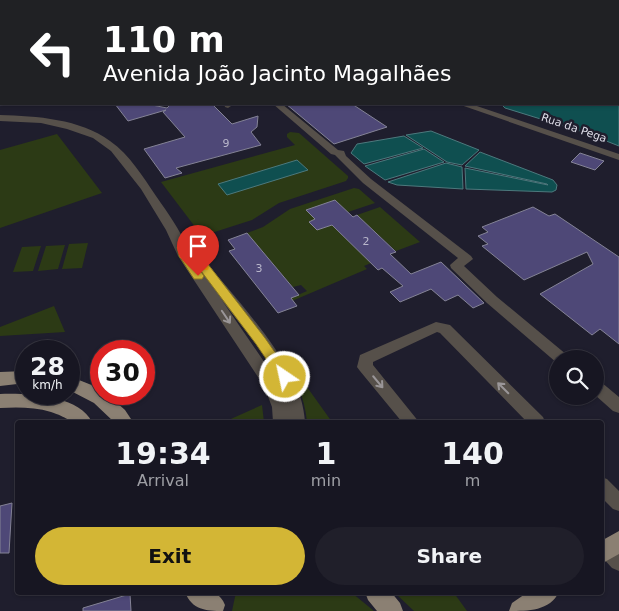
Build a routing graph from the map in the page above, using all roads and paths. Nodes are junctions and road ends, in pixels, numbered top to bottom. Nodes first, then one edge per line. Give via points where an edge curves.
1 (278, 105) edge
2 (466, 105) edge
3 (0, 118) edge
4 (619, 157) edge
5 (182, 247) junction
6 (551, 350) edge
7 (15, 378) edge
8 (0, 379) edge
9 (80, 386) edge
10 (604, 394) edge
11 (0, 401) edge
12 (619, 406) edge
13 (80, 420) edge
14 (122, 420) edge
15 (281, 420) edge
16 (297, 420) edge
17 (409, 420) edge
18 (535, 420) edge
19 (604, 488) edge
20 (619, 503) edge
21 (379, 595) edge
22 (544, 595) edge
23 (392, 611) edge
24 (520, 611) edge

1 - 6 street via 466,259 456,265
2 - 4 street, Rua da Pega
3 - 5 street via 45,121 71,127 106,142 119,153
5 -> 15 street via 184,256 271,383 278,398
5 - 16 street via 193,253 266,338 285,377
7 - 8 main road
9 - 14 main road via 104,400
10 - 12 street
11 - 13 main road via 32,401 62,409
18 -> 17 street via 445,328 436,327 365,359 365,367
19 - 20 street
21 - 23 main road
22 - 24 main road

